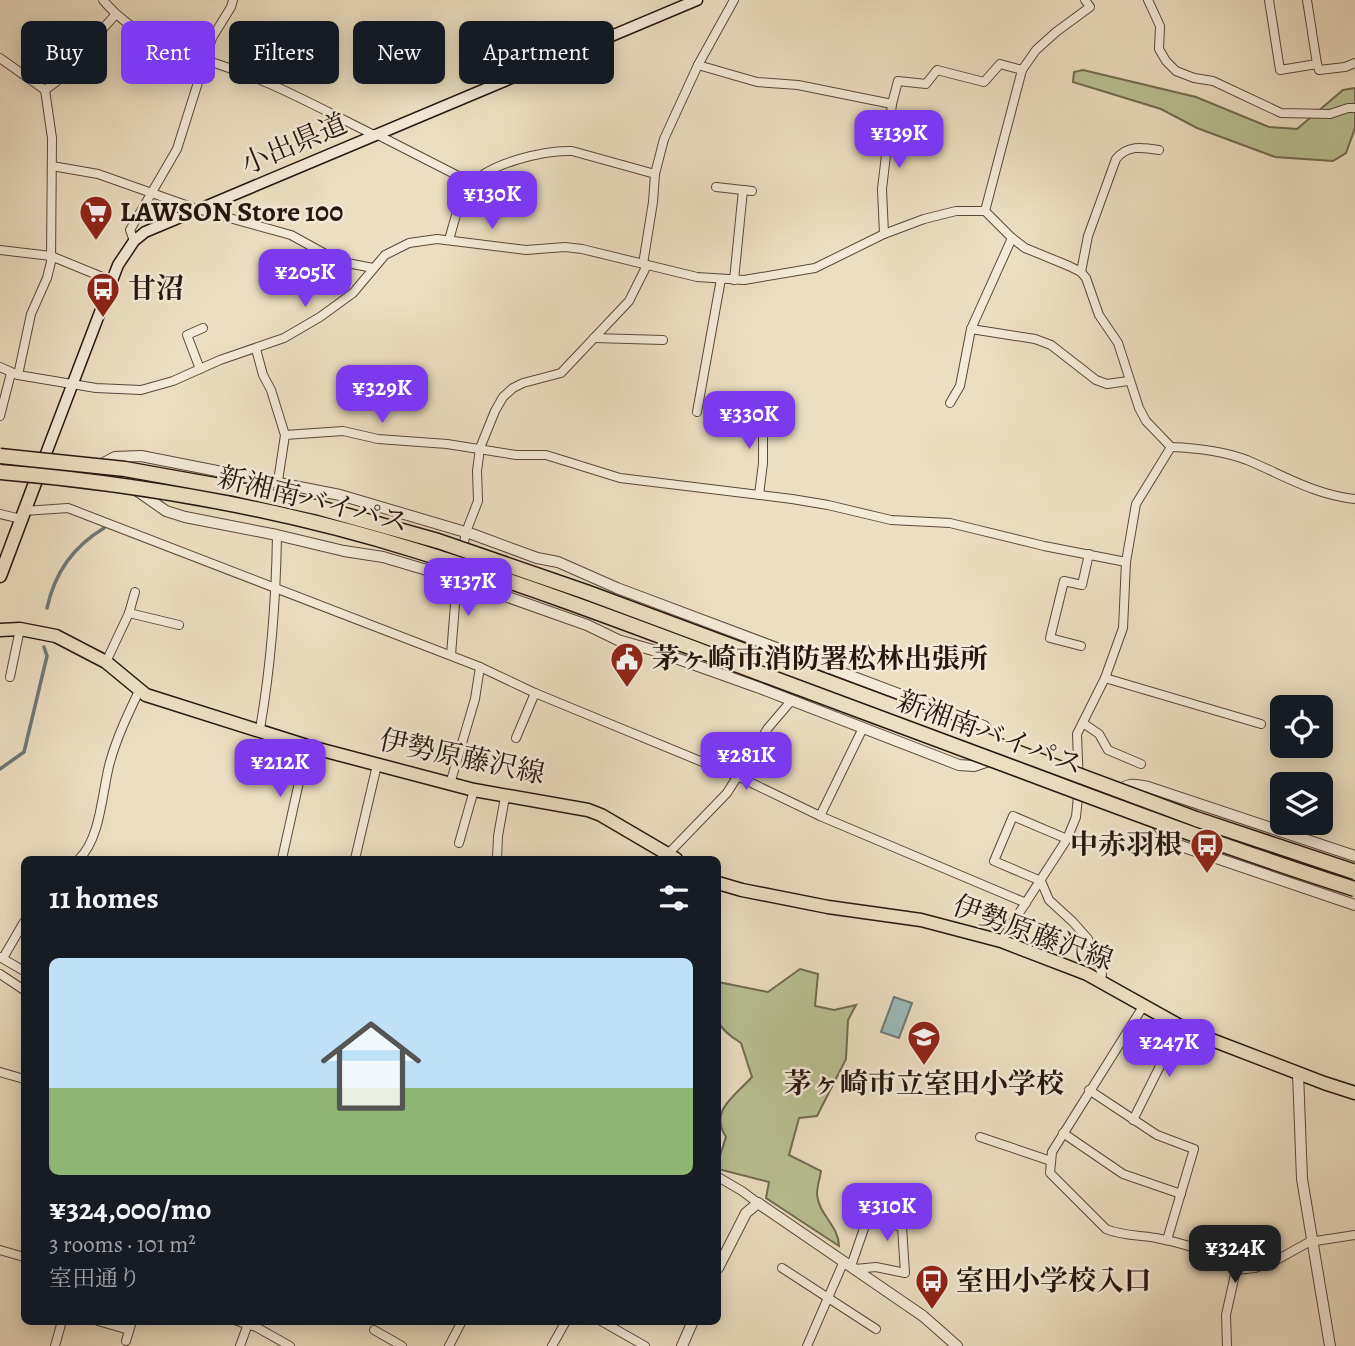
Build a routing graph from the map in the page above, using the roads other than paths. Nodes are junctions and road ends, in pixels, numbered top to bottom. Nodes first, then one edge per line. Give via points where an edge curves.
1 (103, 0) edge
2 (233, 0) edge
3 (697, 0) edge
4 (734, 0) edge
5 (1085, 0) edge
6 (1148, 0) edge
7 (1269, 0) edge
8 (1307, 0) edge
9 (115, 15) junction
10 (125, 21) edge
11 (215, 33) edge
12 (0, 58) edge
13 (1355, 63) edge
14 (215, 64) edge
15 (1317, 64) junction
16 (698, 65) junction
17 (1023, 70) junction
18 (198, 84) edge
19 (45, 90) junction
20 (892, 104) junction
21 (1355, 108) edge
22 (375, 134) junction
23 (1159, 150) dead end
24 (52, 166) junction
25 (655, 174) junction
26 (472, 183) junction
27 (716, 187) dead end
28 (150, 193) junction
29 (197, 209) junction
30 (985, 211) junction
31 (884, 234) junction
32 (1012, 238) junction
33 (449, 240) junction
34 (134, 241) junction
35 (0, 250) edge
36 (51, 256) junction
37 (645, 265) junction
38 (373, 268) junction
39 (1081, 272) junction
40 (721, 279) junction
41 (733, 280) junction
42 (113, 281) junction
43 (203, 328) dead end
44 (971, 329) junction
45 (594, 338) junction
46 (663, 340) dead end
47 (256, 349) junction
48 (0, 368) edge
49 (200, 369) junction
50 (14, 374) junction
51 (1129, 382) junction
52 (73, 383) junction
53 (950, 403) dead end
54 (766, 411) dead end
55 (697, 412) dead end
56 (0, 416) edge
57 (285, 435) junction
58 (1171, 447) junction
59 (480, 448) junction
60 (0, 458) edge
61 (40, 468) junction
62 (0, 470) edge
63 (278, 481) junction
64 (759, 495) junction
65 (1355, 499) edge
66 (0, 514) edge
67 (23, 515) junction
68 (466, 532) junction
69 (277, 535) junction
70 (1089, 554) junction
71 (1126, 562) junction
72 (0, 576) edge
73 (457, 579) junction
74 (276, 587) junction
75 (135, 592) dead end
76 (129, 613) junction
77 (179, 625) dead end
78 (20, 629) junction
79 (0, 630) edge
80 (1081, 646) dead end
81 (451, 655) junction
82 (106, 662) junction
83 (815, 662) junction
84 (480, 667) junction
85 (10, 677) dead end
86 (1105, 678) junction
87 (139, 691) junction
88 (535, 693) junction
89 (795, 703) junction
90 (1083, 723) junction
91 (1261, 724) dead end
92 (863, 727) junction
93 (260, 729) junction
94 (516, 738) dead end
95 (307, 746) junction
96 (1004, 756) junction
97 (1141, 764) dead end
98 (377, 765) junction
99 (738, 777) junction
100 (450, 784) junction
101 (1079, 786) junction
102 (474, 790) junction
103 (1095, 792) junction
104 (505, 797) junction
105 (820, 816) junction
106 (1067, 839) junction
107 (459, 843) dead end
108 (82, 856) edge
109 (283, 856) edge
110 (356, 856) edge
111 (498, 856) edge
112 (665, 856) edge
113 (1355, 856) edge
114 (1355, 872) edge
115 (1041, 881) junction
116 (721, 884) edge
117 (1355, 889) edge
118 (1026, 903) junction
119 (1355, 905) edge
120 (21, 927) edge
121 (1001, 942) junction
122 (1, 957) edge
123 (21, 969) edge
124 (0, 974) edge
125 (1101, 981) junction
126 (21, 988) edge
127 (1144, 1005) junction
128 (1180, 1026) junction
129 (0, 1072) edge
130 (1298, 1073) junction
131 (21, 1078) edge
132 (1089, 1090) junction
133 (1355, 1093) edge
134 (1133, 1120) junction
135 (1063, 1133) junction
136 (980, 1137) dead end
137 (1051, 1161) junction
138 (721, 1179) edge
139 (1181, 1194) junction
140 (758, 1203) junction
141 (901, 1210) dead end
142 (901, 1227) junction
143 (1355, 1235) edge
144 (1167, 1240) junction
145 (1314, 1243) junction
146 (0, 1250) edge
147 (21, 1256) edge
148 (721, 1262) edge
149 (850, 1265) junction
150 (782, 1268) dead end
151 (1236, 1270) junction
152 (828, 1298) junction
153 (61, 1325) edge
154 (247, 1325) edge
155 (252, 1325) edge
156 (461, 1325) edge
157 (564, 1325) edge
158 (608, 1325) edge
159 (691, 1325) edge
160 (131, 1326) edge
161 (877, 1329) dead end
162 (374, 1330) dead end
163 (126, 1341) dead end
164 (55, 1346) edge
165 (240, 1346) edge
166 (290, 1346) edge
167 (402, 1346) edge
168 (449, 1346) edge
169 (552, 1346) edge
170 (645, 1346) edge
171 (682, 1346) edge
172 (807, 1346) edge
173 (957, 1346) edge
174 (1227, 1346) edge
175 (1330, 1346) edge

1 - 9 street
2 - 11 street
3 - 22 main road, 小出県道
4 - 16 street
5 - 17 street via 1090,7 1036,50
6 - 21 street via 1158,16 1159,49 1176,71 1213,81 1282,113 1330,114
7 - 15 street via 1280,70
8 - 15 street
9 - 10 street
9 - 19 street
12 - 19 street
13 - 15 street via 1319,70
14 - 22 street via 263,81
16 - 20 street via 757,82 798,85
16 - 25 street via 664,139
17 - 20 street via 1000,64 984,82 937,70 926,84 898,81
17 - 30 street
18 - 28 street via 177,149
19 - 24 street
20 - 31 street via 882,189
22 - 26 street
22 - 29 main road, 小出県道
23 - 39 street via 1130,148 1116,159 1088,236
24 - 28 street via 98,174
24 - 36 street
25 - 26 street via 558,150 497,167
25 - 37 street
26 - 33 street
27 - 41 street via 748,191
28 - 29 street
28 - 34 street via 130,230
29 - 34 main road, 小出県道
29 - 38 street via 291,235 329,256
30 - 31 street via 956,211
30 - 32 street
31 - 41 street via 815,268
32 - 39 street
32 - 44 street
33 - 37 street via 527,250 582,249
33 - 38 street via 409,243
34 - 42 main road, 小出県道
35 - 36 street
36 - 42 street
36 - 50 street
37 - 40 street
37 - 45 street via 629,301
38 - 47 street via 353,293 320,317
39 - 51 street via 1118,343
40 - 41 street
40 - 55 street
42 - 52 main road, 小出県道
43 - 49 street via 187,335
44 - 51 street via 1035,339 1051,345 1096,380
44 - 53 street via 960,386
45 - 46 street
45 - 59 street via 561,373 523,383 503,397
47 - 49 street
47 - 57 street
48 - 50 street
49 - 52 street via 141,390
50 - 52 street
50 - 56 street
51 - 58 street via 1146,421
52 - 61 main road, 小出県道
54 - 64 street
57 - 59 street via 343,431 378,439
57 - 63 street
58 - 65 street via 1245,459 1309,489
58 - 71 street via 1136,504
59 - 64 street via 556,457 620,478
59 - 68 street via 478,501
60 - 61 main road
60 - 114 highway, 新湘南バイパス, bridge via 125,469 231,488 438,541 1196,819
61 - 62 main road
61 - 63 street via 93,468 116,457 141,456
61 - 67 main road
61 - 69 street via 129,486 166,511 185,517
62 - 117 highway, 新湘南バイパス, bridge via 201,498 411,549 1175,828
63 - 68 street
64 - 70 street via 901,521 950,523
66 - 67 street
67 - 72 main road
67 - 74 street via 68,508
68 - 73 street
68 - 83 street via 569,566
69 - 73 street via 383,557
69 - 74 street
70 - 71 street
70 - 80 street via 1082,585 1064,581 1050,638
71 - 86 street via 1123,628
73 - 81 street
73 - 89 street
74 - 81 street
74 - 93 street
75 - 76 street
76 - 77 street
76 - 82 street
78 - 79 main road, 伊勢原藤沢線
78 - 82 main road, 伊勢原藤沢線 via 56,636
78 - 85 street
81 - 84 street
82 - 87 main road, 伊勢原藤沢線
83 - 89 street
83 - 96 street via 984,726
84 - 88 street
84 - 100 street
86 - 90 street
86 - 91 street
87 - 93 main road, 伊勢原藤沢線
87 - 108 street via 110,762 91,845
88 - 94 street
88 - 99 street
89 - 92 street
89 - 99 street via 768,728
90 - 97 street via 1099,734 1108,750
90 - 101 street via 1077,734
92 - 96 street via 959,765 975,766
92 - 105 street
93 - 95 main road, 伊勢原藤沢線
95 - 98 main road, 伊勢原藤沢線
95 - 109 street
96 - 101 street
98 - 100 main road, 伊勢原藤沢線
98 - 110 street
99 - 105 street
99 - 112 street
100 - 102 main road, 伊勢原藤沢線
101 - 103 street
101 - 106 street via 1076,817
102 - 104 main road, 伊勢原藤沢線
102 - 107 street
103 - 113 street via 1105,795 1128,786 1148,787
103 - 119 street via 1147,814 1168,840 1178,845
104 - 111 street
104 - 112 main road, 伊勢原藤沢線 via 588,810
105 - 118 street
106 - 115 street
106 - 115 street via 1013,816 994,861
115 - 118 street
115 - 125 street via 1049,900 1088,939
116 - 121 main road, 伊勢原藤沢線 via 828,907 921,920
118 - 121 street
120 - 122 street
121 - 125 main road, 伊勢原藤沢線
122 - 123 street
124 - 126 street
125 - 127 main road, 伊勢原藤沢線
127 - 128 main road, 伊勢原藤沢線
127 - 132 street
128 - 130 main road, 伊勢原藤沢線
128 - 134 street
129 - 131 street
130 - 133 main road, 伊勢原藤沢線
130 - 145 street via 1302,1179
132 - 134 street
132 - 135 street
134 - 139 street via 1194,1149
135 - 137 street
135 - 139 street via 1123,1174
136 - 137 street
137 - 144 street via 1050,1173 1106,1229
138 - 140 street
139 - 144 street
140 - 148 street via 746,1213
140 - 149 street
141 - 142 street
142 - 149 street via 868,1217
142 - 149 street via 905,1273
143 - 145 street
144 - 151 street via 1237,1264
145 - 151 street via 1273,1262
145 - 175 street
146 - 147 street
149 - 152 street
149 - 173 street via 923,1315
150 - 152 street
151 - 174 street via 1226,1315
152 - 161 street
152 - 172 street
153 - 164 street
154 - 165 street
155 - 166 street
156 - 168 street
157 - 169 street
158 - 170 street
159 - 171 street
160 - 163 street
162 - 167 street

